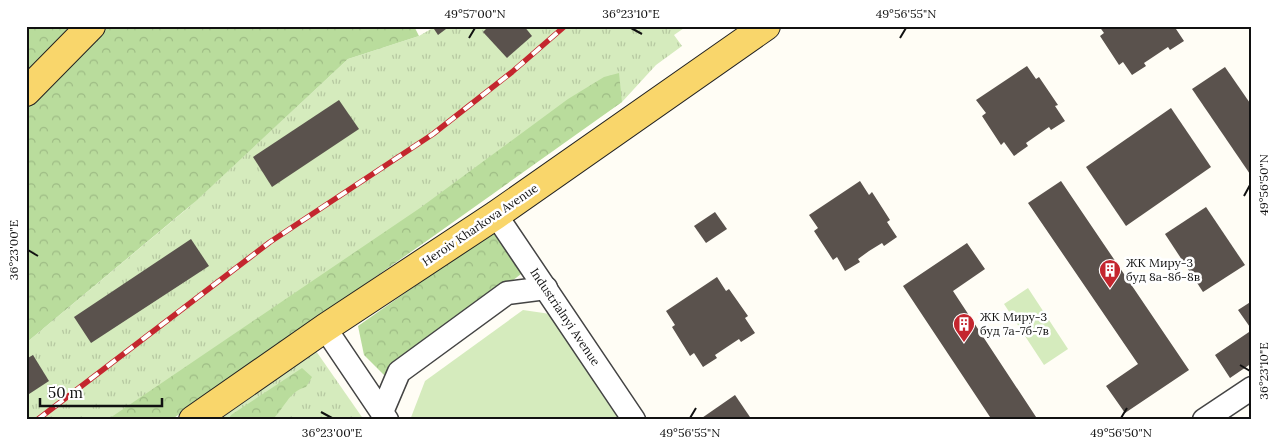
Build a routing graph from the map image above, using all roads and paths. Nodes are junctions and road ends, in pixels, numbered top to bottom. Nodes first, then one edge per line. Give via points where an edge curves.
1 (91, 26) edge
2 (766, 26) edge
3 (26, 92) edge
4 (496, 215) junction
5 (546, 288) junction
6 (325, 328) junction
7 (1252, 388) edge
8 (385, 416) edge
9 (193, 420) edge
10 (634, 420) edge
11 (1204, 420) edge

1 - 3 main road
2 - 4 main road, Heroiv Kharkova Avenue
4 - 5 street, Industrialnyi Avenue
4 - 6 main road, Heroiv Kharkova Avenue
5 - 8 street via 507,293 399,372
5 - 10 street, Industrialnyi Avenue
6 - 8 street
6 - 9 main road, Heroiv Kharkova Avenue
7 - 11 street

